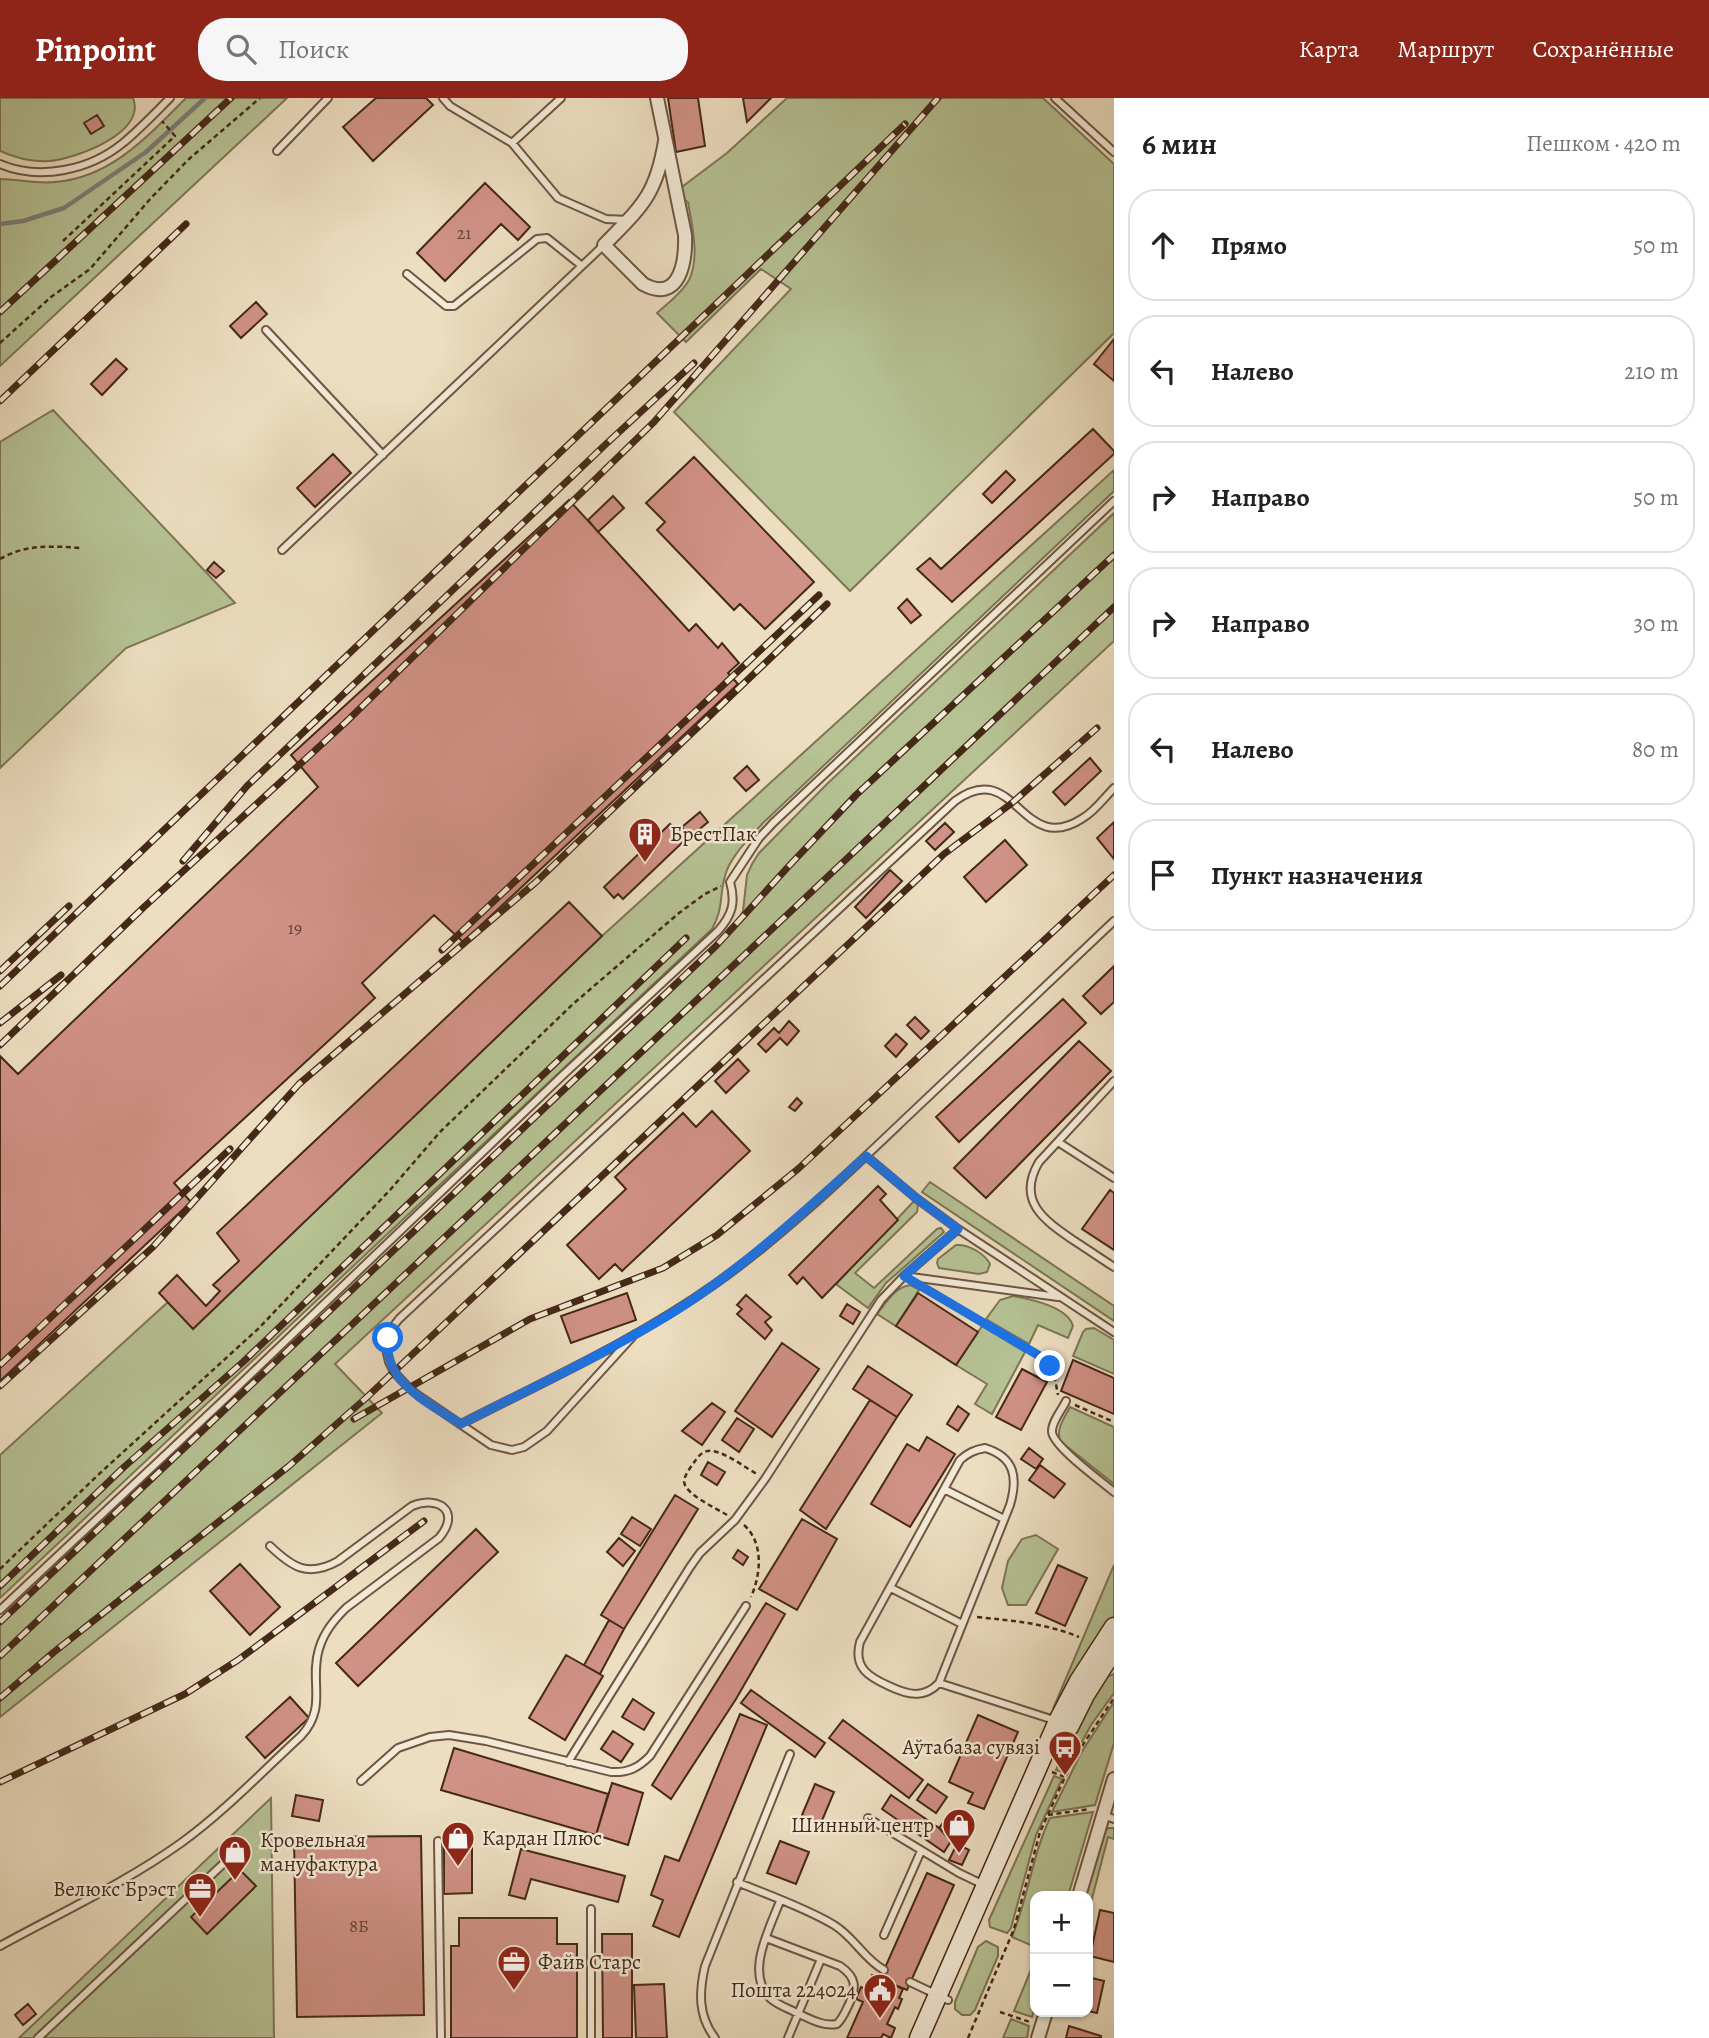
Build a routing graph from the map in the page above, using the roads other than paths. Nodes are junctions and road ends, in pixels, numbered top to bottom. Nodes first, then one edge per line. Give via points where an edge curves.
1 (158, 98) edge
2 (170, 98) edge
3 (328, 98) edge
4 (443, 98) edge
5 (561, 98) edge
6 (657, 98) edge
7 (1055, 98) edge
8 (164, 104) junction
9 (665, 141) junction
10 (512, 144) junction
11 (277, 151) dead end
12 (1114, 152) edge
13 (0, 164) edge
14 (628, 220) junction
15 (604, 245) junction
16 (582, 266) junction
17 (407, 274) dead end
18 (266, 330) dead end
19 (383, 455) junction
20 (1114, 501) edge
21 (282, 550) dead end
22 (1114, 788) edge
23 (1114, 921) edge
24 (1114, 1081) edge
25 (1058, 1142) junction
26 (866, 1156) junction
27 (1114, 1178) edge
28 (958, 1229) junction
29 (1114, 1267) edge
30 (904, 1276) junction
31 (1062, 1297) junction
32 (1114, 1332) edge
33 (635, 1334) junction
34 (1066, 1401) road end
35 (461, 1424) junction
36 (944, 1489) junction
37 (1114, 1492) edge
38 (1004, 1519) junction
39 (270, 1545) dead end
40 (891, 1588) junction
41 (746, 1606) road end
42 (0, 1610) edge
43 (962, 1624) junction
44 (1114, 1626) edge
45 (1110, 1651) edge
46 (939, 1683) junction
47 (1064, 1723) junction
48 (790, 1754) dead end
49 (568, 1762) junction
50 (1114, 1779) edge
51 (361, 1781) dead end
52 (1107, 1814) edge
53 (868, 1818) dead end
54 (438, 1841) dead end
55 (240, 1847) dead end
56 (921, 1851) junction
57 (737, 1882) junction
58 (986, 1886) junction
59 (1081, 1891) edge
60 (780, 1901) junction
61 (591, 1909) dead end
62 (884, 1935) dead end
63 (766, 1938) junction
64 (0, 1946) edge
65 (821, 1958) junction
66 (884, 1970) dead end
67 (910, 1982) dead end
68 (943, 1998) junction
69 (797, 2013) junction
70 (38, 2038) edge
71 (441, 2038) edge
72 (591, 2038) edge
73 (715, 2038) edge
74 (788, 2038) edge
75 (919, 2038) edge
76 (932, 2038) edge

1 - 8 lane
2 - 8 lane
3 - 11 lane
4 - 10 lane
5 - 10 lane
6 - 9 street
7 - 12 lane
8 - 13 lane via 121,144 85,164 44,172
9 - 14 street via 653,189
9 - 15 street via 685,235 684,261 676,281 660,290 643,284
10 - 14 lane via 558,198 606,219
14 - 15 street
15 - 16 lane
16 - 17 lane via 547,238 537,239 454,306 446,306
16 - 19 lane
18 - 19 lane
19 - 21 lane
20 - 42 lane via 759,838 730,882 732,913 718,931
22 - 35 lane via 1084,818 1054,827 1038,825 992,789 972,791 955,801 399,1319 391,1328 387,1349 394,1372
23 - 26 lane
24 - 25 lane
25 - 27 lane
25 - 29 lane via 1032,1174 1032,1200 1050,1224
26 - 28 lane
26 - 33 lane via 734,1270
28 - 30 lane
28 - 31 lane
30 - 31 lane
30 - 49 lane via 873,1311 736,1520 690,1567
31 - 32 lane
33 - 35 lane
33 - 35 lane via 547,1431 524,1447 512,1450 491,1445
34 - 37 lane via 1052,1426 1052,1438
36 - 38 lane
36 - 38 lane via 967,1454 985,1448 995,1451 1012,1468 1014,1480
36 - 40 lane
38 - 43 lane
39 - 64 lane via 295,1567 318,1569 338,1561 421,1502 440,1504 449,1520 439,1538 335,1619 319,1649 316,1709 301,1736 182,1843
40 - 43 lane
40 - 46 lane via 860,1642 860,1664 870,1677 905,1694 927,1693
41 - 49 lane via 641,1765 621,1773
43 - 46 lane
44 - 45 main road
45 - 47 main road via 1079,1681
46 - 47 lane
47 - 58 main road
47 - 68 main road via 1057,1774
48 - 57 lane
49 - 51 lane via 449,1735 398,1748
50 - 52 street
52 - 59 street
53 - 56 lane
54 - 71 lane
55 - 70 lane
56 - 58 lane
56 - 62 lane
57 - 60 lane
57 - 73 lane via 701,1984 703,2017
58 - 68 main road
60 - 63 lane
60 - 66 lane via 835,1926
61 - 72 lane
63 - 65 lane
63 - 69 lane via 759,1967 763,1989 778,2004
65 - 69 lane
65 - 69 lane via 853,1977 854,1993 837,2024
67 - 68 lane
68 - 75 main road
68 - 76 main road
69 - 74 lane

